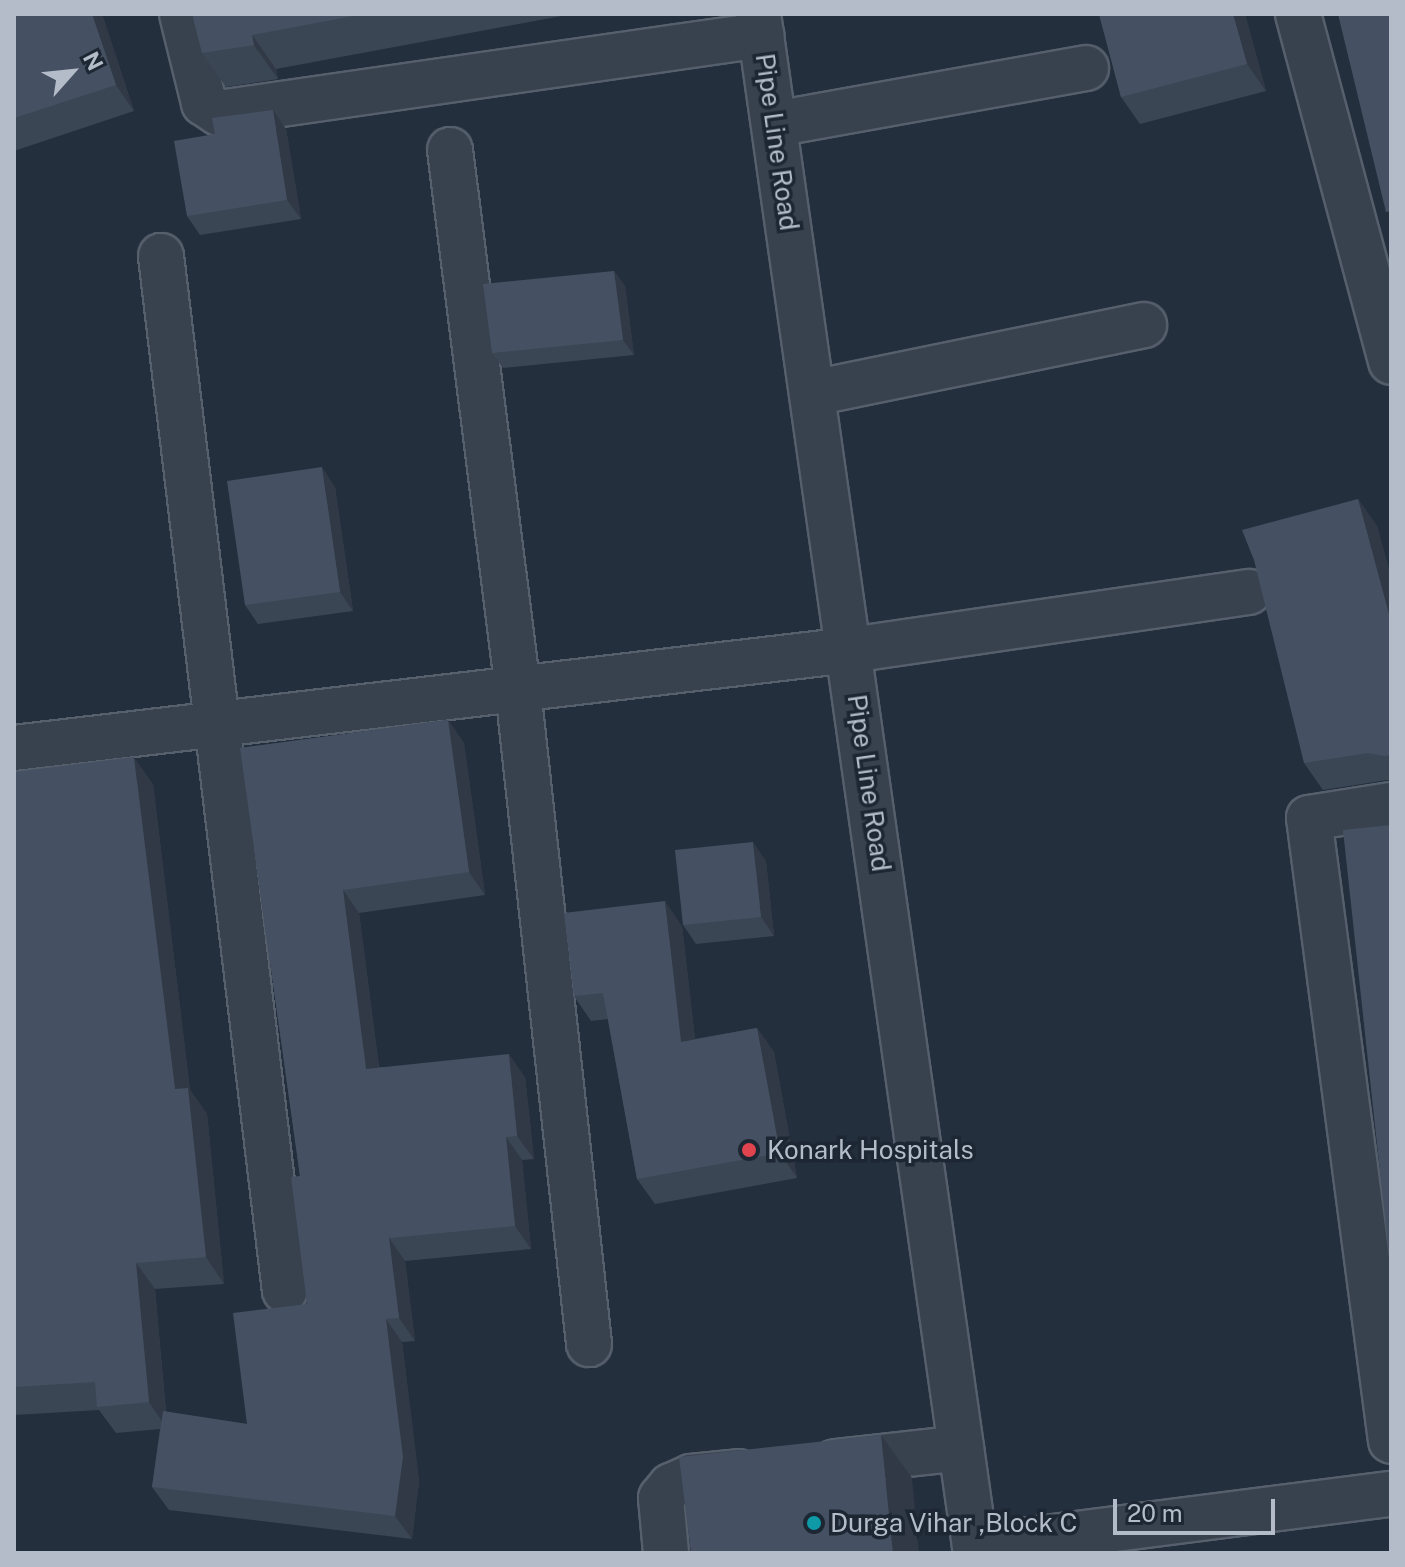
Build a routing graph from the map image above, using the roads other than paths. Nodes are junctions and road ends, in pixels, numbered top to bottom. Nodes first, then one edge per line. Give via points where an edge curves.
1 (182, 14) edge
2 (1298, 14) edge
3 (760, 25) edge
4 (670, 32) edge
5 (1086, 68) dead end
6 (775, 124) junction
7 (450, 150) dead end
8 (161, 256) dead end
9 (1144, 325) dead end
10 (1391, 362) edge
11 (813, 393) junction
12 (1249, 592) edge
13 (850, 650) junction
14 (518, 690) junction
15 (215, 727) junction
16 (14, 748) edge
17 (1391, 805) edge
18 (285, 1291) dead end
19 (589, 1344) dead end
20 (1391, 1441) edge
21 (961, 1448) junction
22 (1391, 1494) edge
23 (976, 1550) edge
24 (666, 1553) edge

1 - 4 street via 204,103 219,113
2 - 10 street
3 - 4 street
3 - 6 street, Pipe Line Road
5 - 6 street
6 - 11 street, Pipe Line Road
7 - 14 street
8 - 15 street
9 - 11 street
11 - 13 street, Pipe Line Road
12 - 13 street
13 - 14 street
13 - 21 street, Pipe Line Road
14 - 15 street
14 - 19 street
15 - 16 street
15 - 18 street
17 - 20 street via 1309,818
21 - 23 street, Pipe Line Road
21 - 24 street via 691,1477 671,1486 661,1498
22 - 23 street

